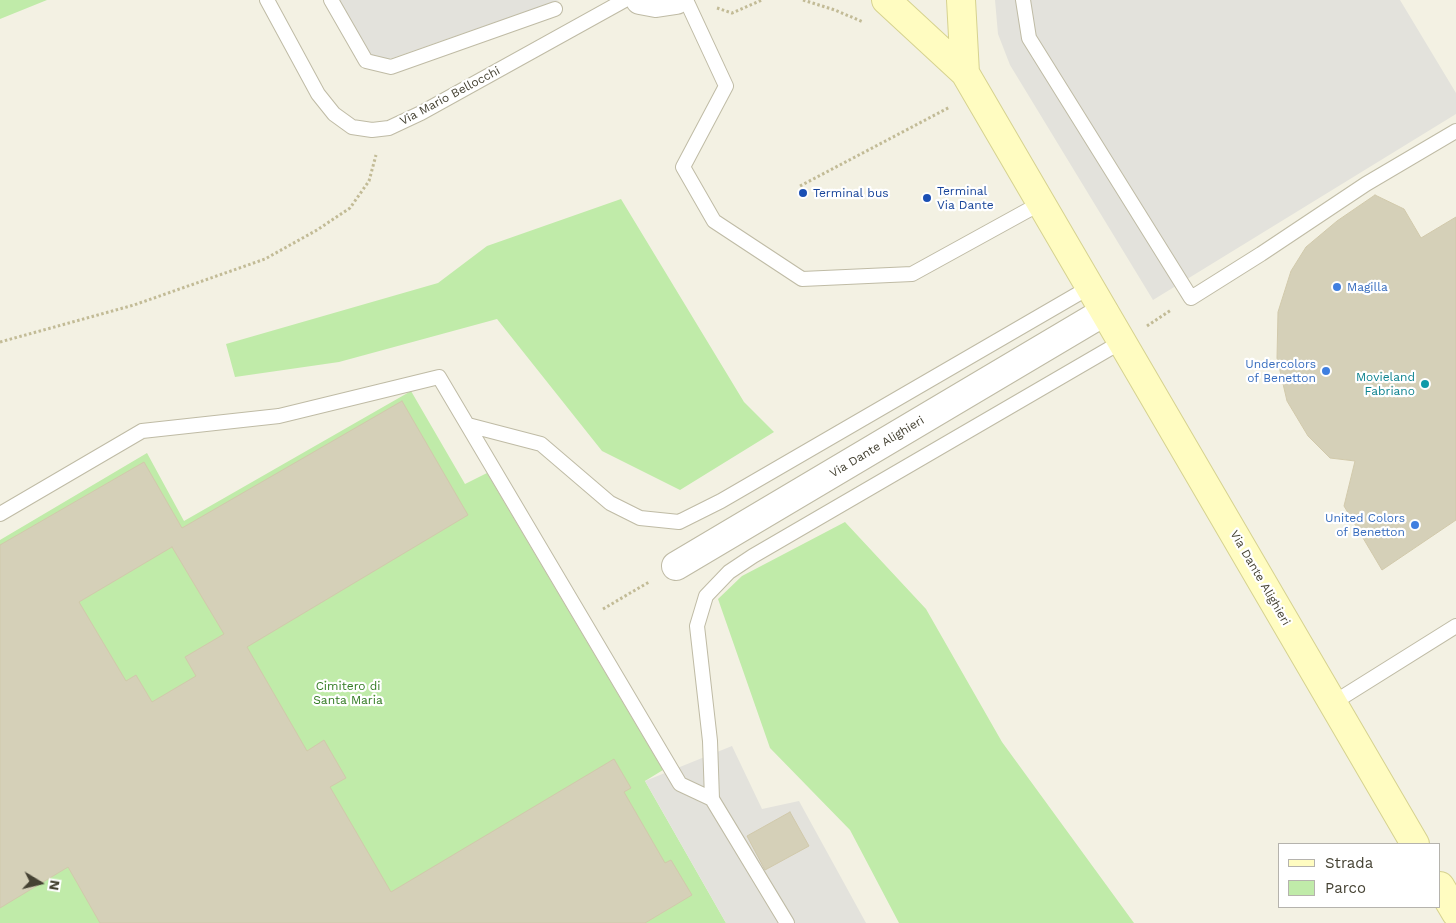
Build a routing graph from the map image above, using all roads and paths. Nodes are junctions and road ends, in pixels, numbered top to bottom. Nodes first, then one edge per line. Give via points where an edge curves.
1 (266, 0) edge
2 (331, 0) edge
3 (625, 0) edge
4 (640, 0) edge
5 (676, 0) edge
6 (686, 0) edge
7 (762, 0) edge
8 (802, 0) edge
9 (886, 0) edge
10 (961, 0) edge
11 (1022, 0) edge
12 (715, 8) dead end
13 (555, 9) dead end
14 (868, 24) dead end
15 (965, 73) junction
16 (953, 105) dead end
17 (372, 130) junction
18 (1456, 130) edge
19 (800, 186) dead end
20 (1041, 203) junction
21 (1090, 287) junction
22 (1191, 298) junction
23 (1104, 312) junction
24 (0, 342) edge
25 (1121, 342) junction
26 (468, 424) junction
27 (0, 514) edge
28 (676, 566) joint
29 (584, 621) junction
30 (1456, 626) edge
31 (1333, 703) junction
32 (712, 799) junction
33 (1415, 843) edge
34 (1441, 888) edge
35 (1456, 913) edge
36 (787, 923) edge

1 - 17 lane, Via Mario Bellocchi via 318,94 334,114 352,126
2 - 13 lane via 366,62 391,67
3 - 17 lane, Via Mario Bellocchi via 421,113 388,128
4 - 5 street via 656,3
6 - 20 lane via 726,86 683,167 714,221 802,280 912,274
7 - 12 path via 732,12
8 - 14 path
9 - 15 main road, Via Dante Alighieri
10 - 15 main road, Via Dante Alighieri
11 - 22 lane via 1029,38
15 - 20 main road, Via Dante Alighieri
16 - 19 path
17 - 24 path via 376,152 369,181 350,208 317,230 265,259 134,305
18 - 22 lane via 1373,179
20 - 21 main road, Via Dante Alighieri
21 - 23 main road, Via Dante Alighieri
21 - 26 lane via 721,501 679,522 640,518 610,503 541,444
22 - 25 path
23 - 25 main road, Via Dante Alighieri
23 - 28 street, Via Dante Alighieri
25 - 31 main road, Via Dante Alighieri
25 - 32 lane via 753,556 729,572 706,596 697,626 710,741
26 - 27 lane via 439,376 279,416 142,431
26 - 29 lane
28 - 29 path
29 - 32 lane via 680,784
30 - 31 lane
31 - 33 main road, Via Dante Alighieri
32 - 36 lane
34 - 35 main road

